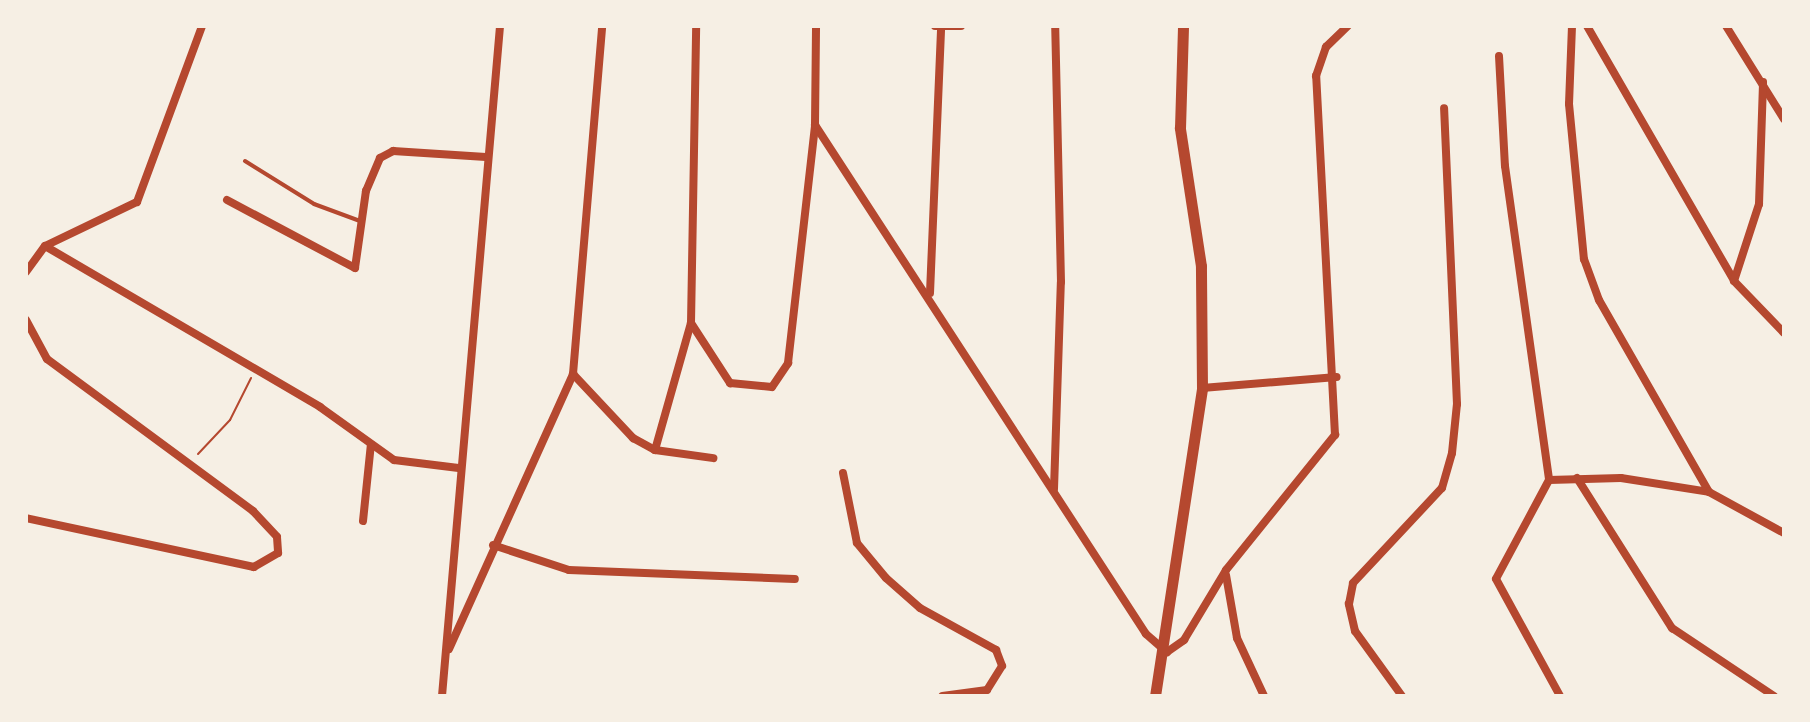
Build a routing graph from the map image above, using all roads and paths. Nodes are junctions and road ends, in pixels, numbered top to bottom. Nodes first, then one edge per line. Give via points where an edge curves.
1 (202, 26) edge
2 (500, 26) edge
3 (602, 26) edge
4 (696, 26) edge
5 (816, 26) edge
6 (961, 26) edge
7 (1055, 26) edge
8 (1183, 26) edge
9 (1348, 26) edge
10 (1572, 26) edge
11 (1587, 26) edge
12 (1726, 26) edge
13 (938, 28) edge
14 (1499, 56) dead end
15 (1763, 82) junction
16 (1444, 108) dead end
17 (1784, 119) edge
18 (815, 125) junction
19 (486, 157) junction
20 (245, 161) dead end
21 (227, 200) dead end
22 (362, 222) junction
23 (45, 246) junction
24 (26, 272) edge
25 (1734, 281) junction
26 (930, 294) junction
27 (26, 320) edge
28 (691, 323) junction
29 (1784, 333) edge
30 (255, 371) junction
31 (573, 374) junction
32 (1337, 377) junction
33 (1202, 388) junction
34 (371, 444) junction
35 (655, 450) junction
36 (713, 458) dead end
37 (189, 464) junction
38 (459, 468) junction
39 (843, 473) dead end
40 (1577, 478) junction
41 (1549, 480) junction
42 (1054, 490) junction
43 (1709, 492) junction
44 (26, 518) edge
45 (363, 521) dead end
46 (1784, 533) edge
47 (493, 545) junction
48 (1226, 570) junction
49 (795, 579) dead end
50 (1167, 652) junction
51 (445, 657) junction
52 (1771, 695) edge
53 (442, 696) edge
54 (942, 696) edge
55 (1155, 696) edge
56 (1264, 696) edge
57 (1402, 696) edge
58 (1560, 696) edge

1 - 23 street via 137,202
2 - 19 street
3 - 31 street
4 - 28 street
5 - 18 street
6 - 13 street
7 - 42 street via 1061,282
8 - 33 main road via 1180,128 1202,282
9 - 32 street via 1326,47 1316,76
10 - 43 street via 1569,104 1584,259 1599,300
11 - 25 street
12 - 15 street
13 - 26 street
14 - 41 street via 1505,166
15 - 17 street
15 - 25 street via 1759,204
16 - 57 street via 1457,404 1442,488 1353,583 1355,631
18 - 26 street
18 - 28 street via 788,363 772,387 730,383
19 - 22 street via 393,151 371,173
19 - 38 street
20 - 22 lane via 314,204
21 - 22 street via 350,268 358,265
23 - 24 street
23 - 30 street
25 - 29 street
26 - 42 street
27 - 37 street via 47,359
28 - 35 street
30 - 34 street
30 - 37 path via 230,420
31 - 35 street via 624,430
31 - 47 street
32 - 33 street
32 - 48 street via 1335,435
33 - 50 main road
34 - 38 street via 394,460
34 - 45 street
35 - 36 street
37 - 44 street via 267,525 278,553 254,567
38 - 51 street
39 - 54 street via 857,543 886,578 920,608 996,650 1002,666 987,690
40 - 41 street
40 - 43 street
40 - 52 street via 1672,628
41 - 58 street via 1500,562 1502,601
42 - 50 street via 1146,634
43 - 46 street
47 - 49 street via 569,570
47 - 51 street
48 - 50 street via 1184,640
48 - 56 street via 1237,638
50 - 55 main road
51 - 53 street

